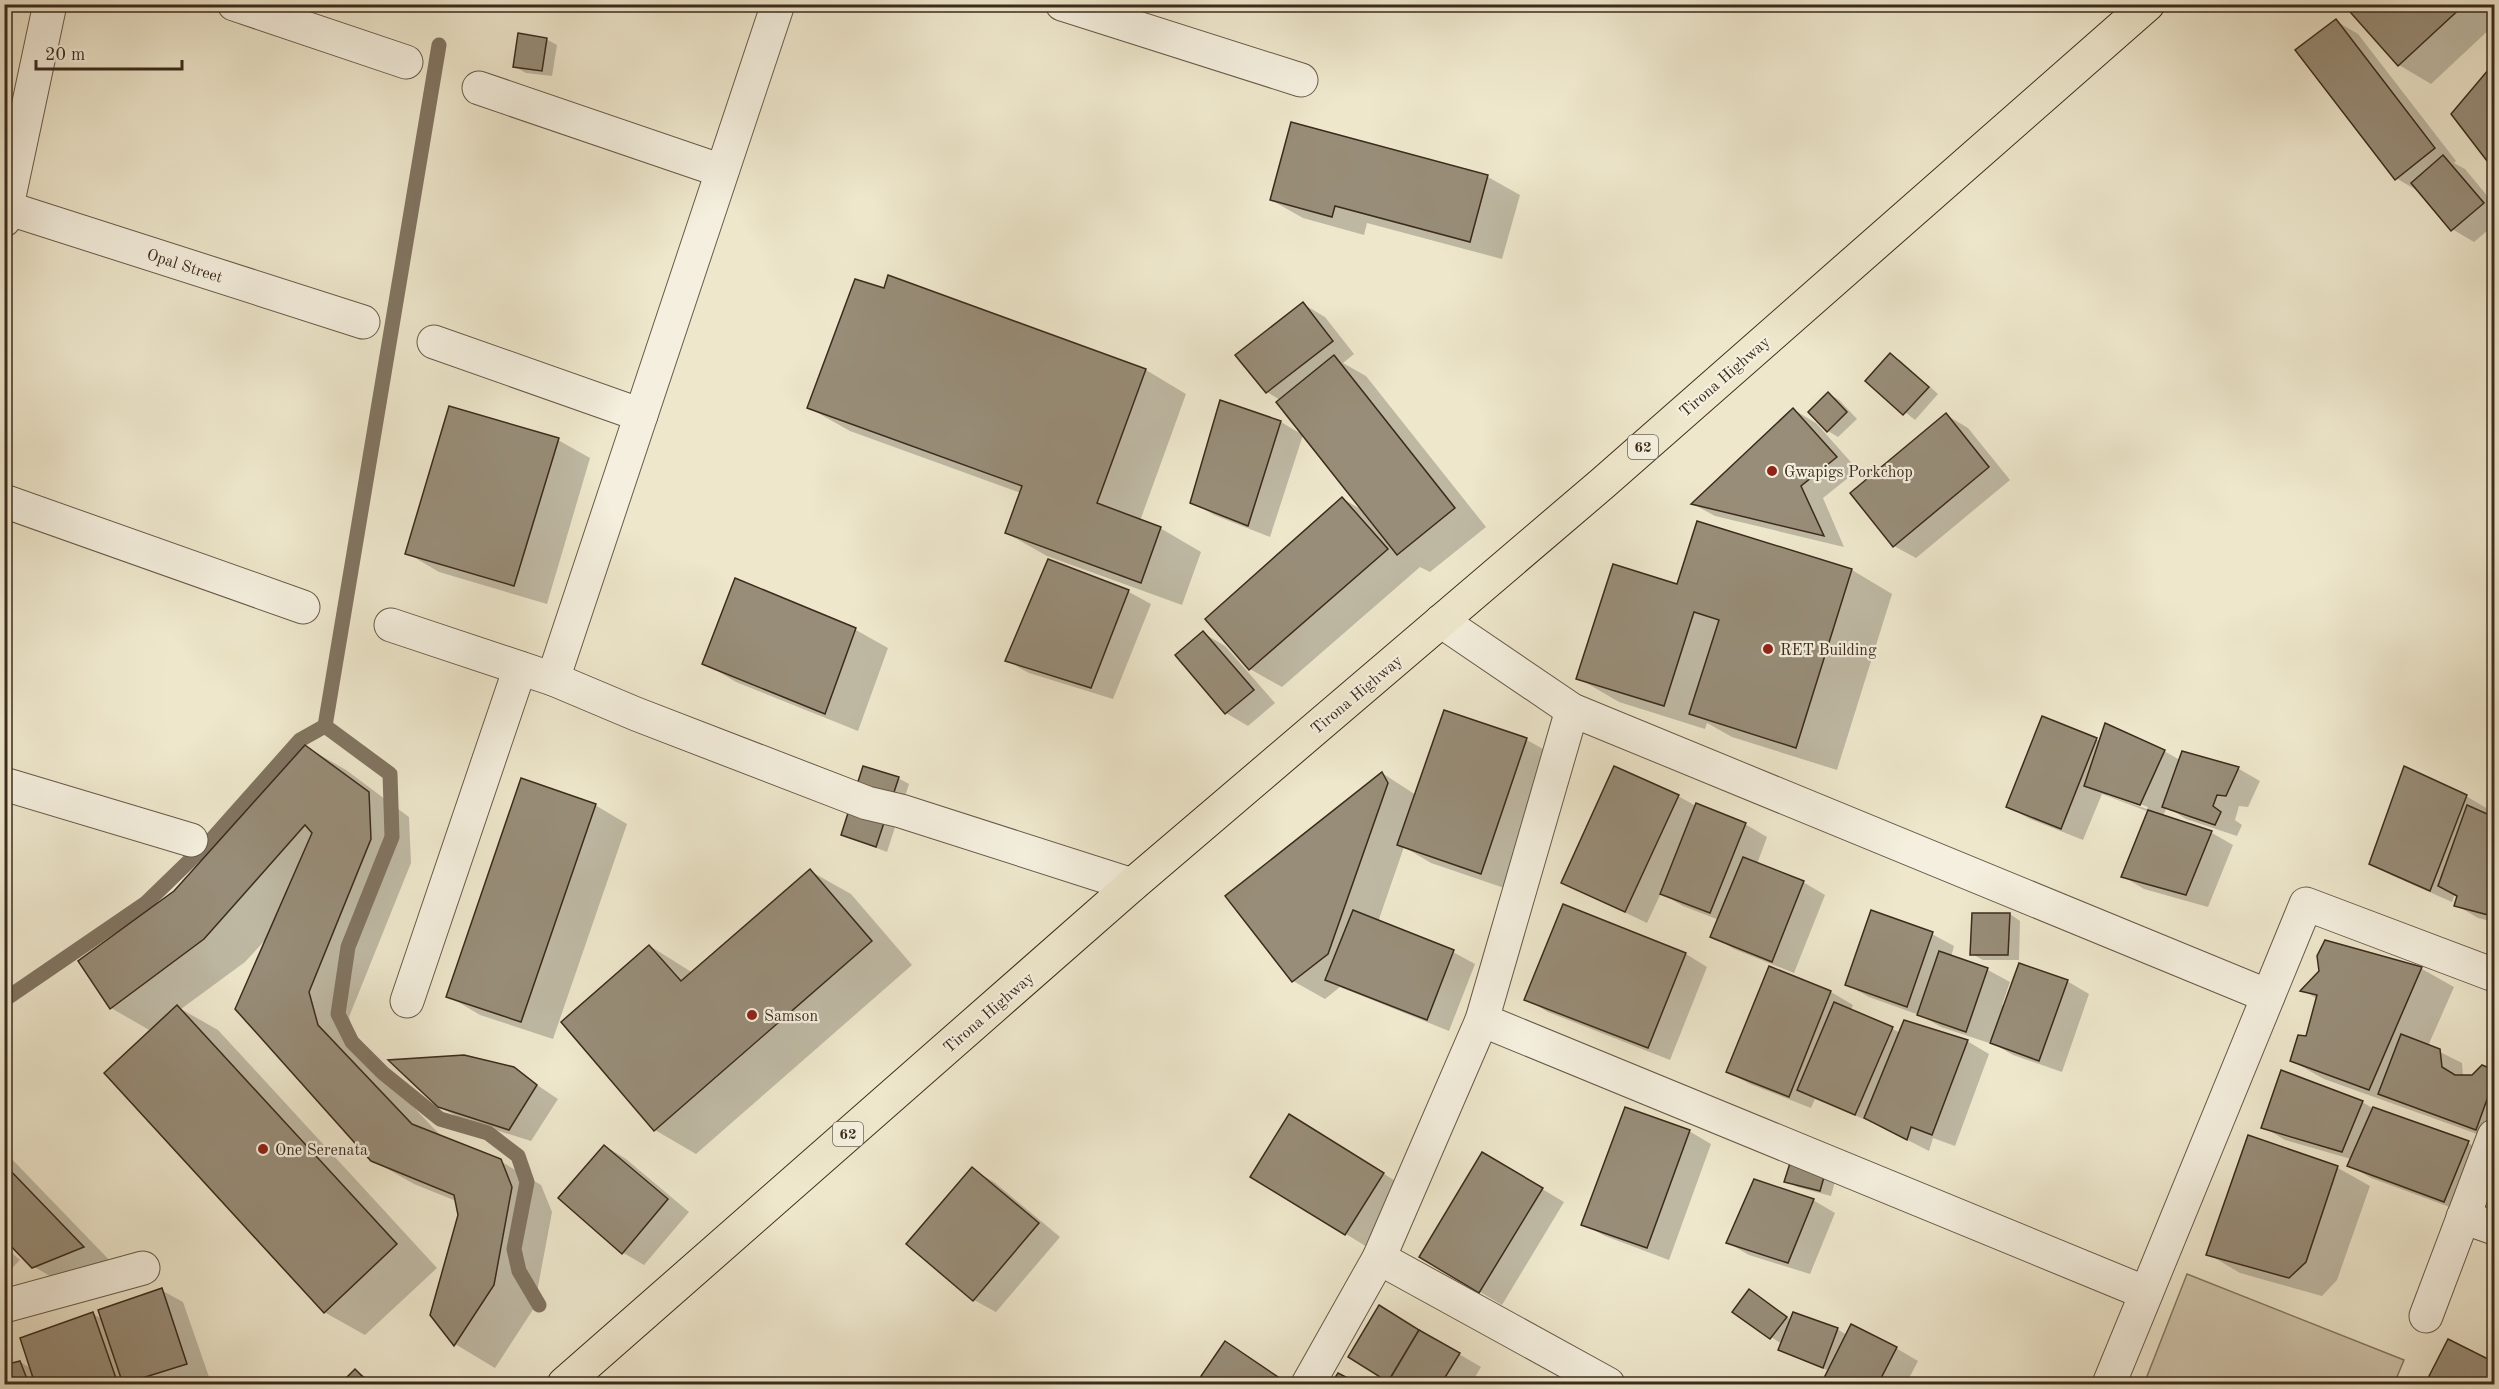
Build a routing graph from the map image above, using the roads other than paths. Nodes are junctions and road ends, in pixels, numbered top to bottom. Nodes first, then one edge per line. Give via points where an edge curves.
1 (50, 4) edge
2 (234, 4) edge
3 (778, 4) edge
4 (1062, 4) edge
5 (2148, 4) edge
6 (406, 63) dead end
7 (1301, 80) dead end
8 (479, 88) dead end
9 (722, 171) junction
10 (6, 214) edge
11 (363, 322) dead end
12 (434, 342) dead end
13 (640, 415) junction
14 (4, 501) edge
15 (303, 607) dead end
16 (1441, 621) junction
17 (391, 625) dead end
18 (520, 668) junction
19 (553, 679) junction
20 (1572, 710) junction
21 (4, 784) edge
22 (191, 840) dead end
23 (1132, 885) junction
24 (2494, 975) edge
25 (2268, 996) junction
26 (407, 1001) dead end
27 (1482, 1020) junction
28 (2494, 1136) edge
29 (2463, 1217) junction
30 (2494, 1228) edge
31 (1379, 1258) junction
32 (143, 1268) dead end
33 (2146, 1293) junction
34 (4, 1306) edge
35 (2426, 1316) dead end
36 (564, 1384) edge
37 (1308, 1384) edge
38 (1608, 1384) edge
39 (2109, 1384) edge

1 - 10 street
2 - 6 street
3 - 9 street
4 - 7 street
5 - 16 main road, Tirona Highway / 62
8 - 9 street
9 - 13 street
10 - 11 street, Opal Street
12 - 13 street
13 - 19 street
14 - 15 street
16 - 20 street
16 - 23 main road, Tirona Highway / 62
17 - 18 street
18 - 19 street
18 - 26 street
19 - 23 street via 867,803
20 - 25 street
20 - 27 street
21 - 22 street
23 - 36 main road, Tirona Highway / 62
24 - 25 street via 2306,904
25 - 33 street
27 - 31 street
27 - 33 street
28 - 29 street
29 - 30 street
29 - 35 street
31 - 37 street
31 - 38 street
32 - 34 street
33 - 39 street

